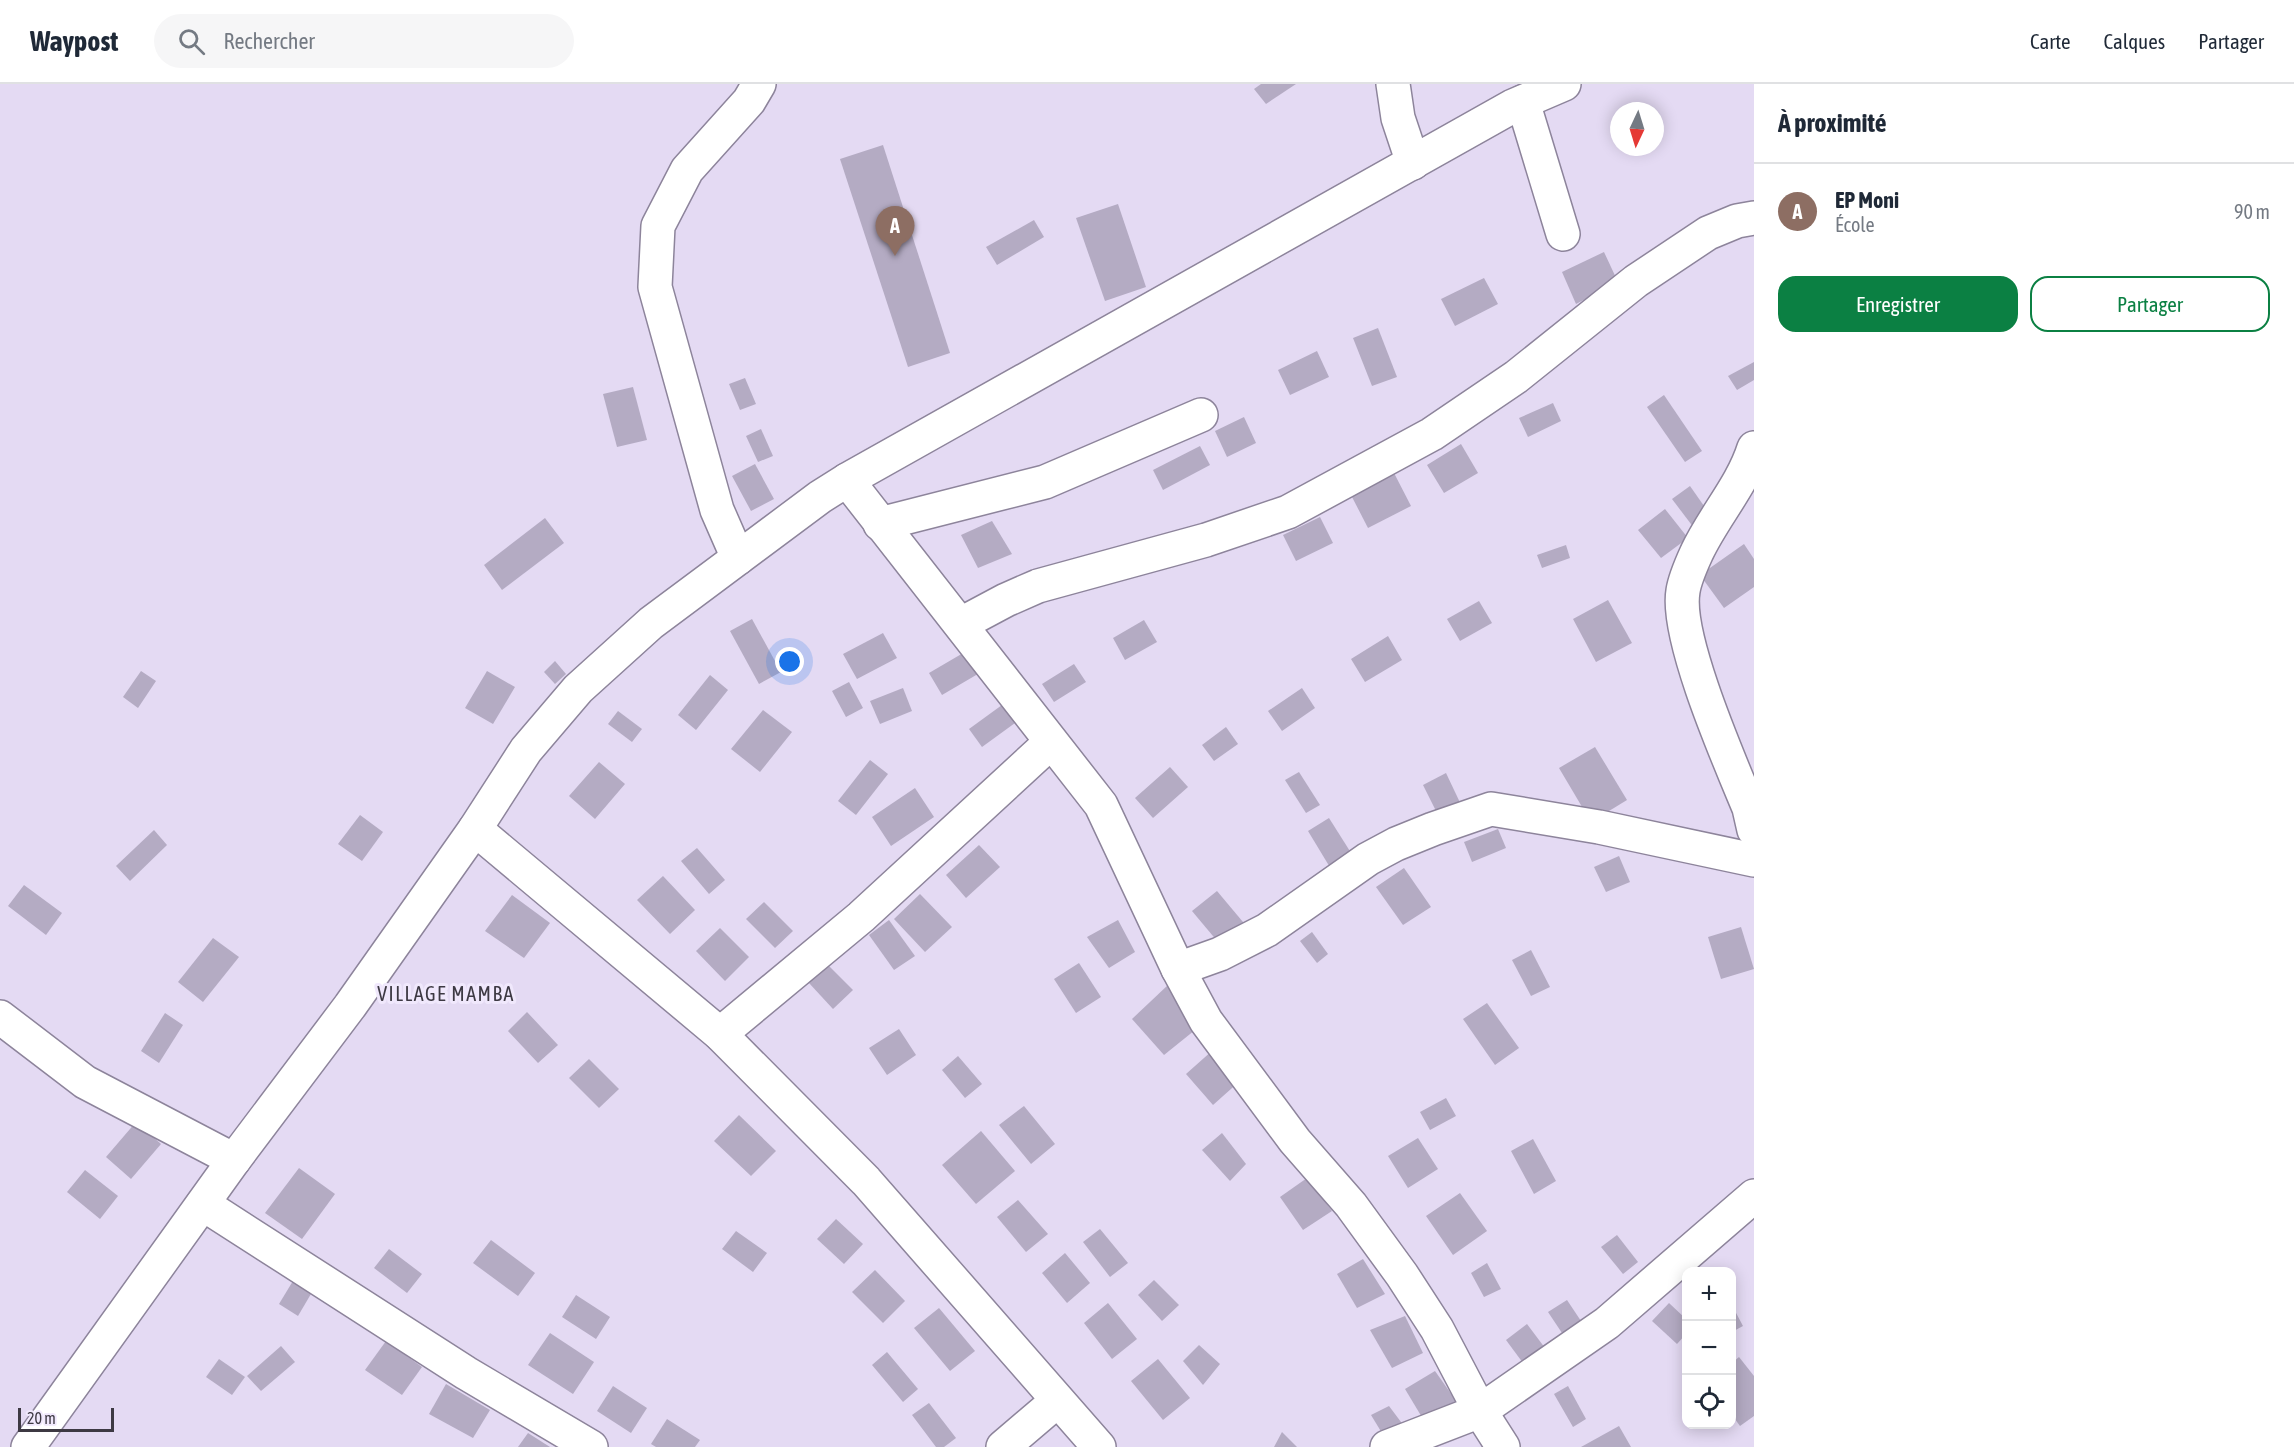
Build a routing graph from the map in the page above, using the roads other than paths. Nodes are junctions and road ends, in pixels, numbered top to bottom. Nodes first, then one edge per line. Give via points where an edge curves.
1 (759, 84) edge
2 (1393, 84) edge
3 (1564, 84) edge
4 (1523, 102) junction
5 (1413, 163) junction
6 (1754, 218) edge
7 (1563, 234) dead end
8 (1201, 415) dead end
9 (1754, 448) edge
10 (847, 480) junction
11 (880, 524) junction
12 (738, 558) junction
13 (961, 624) junction
14 (1050, 743) junction
15 (475, 829) junction
16 (1754, 830) edge
17 (1754, 860) edge
18 (1178, 969) junction
19 (0, 1017) edge
20 (720, 1034) junction
21 (234, 1160) junction
22 (1754, 1196) edge
23 (203, 1204) junction
24 (1057, 1401) junction
25 (1480, 1411) junction
26 (28, 1447) edge
27 (591, 1447) edge
28 (1003, 1447) edge
29 (1099, 1447) edge
30 (1387, 1447) edge
31 (1503, 1447) edge

1 - 12 street via 749,101 687,170 658,226 655,287 717,510
2 - 5 street via 1398,118
3 - 4 street
4 - 5 street
4 - 7 street
5 - 10 street
6 - 13 street via 1708,233 1636,281 1516,377 1432,434 1288,512 1206,540 1038,586
8 - 11 street via 1045,482
9 - 16 street via 1732,495 1698,551 1683,591 1696,667
10 - 11 street
10 - 12 street
11 - 13 street
12 - 15 street via 651,623 578,689 526,750
13 - 14 street
14 - 18 street via 1101,805
14 - 20 street via 861,917
15 - 20 street
15 - 21 street via 350,1006
17 - 18 street via 1491,809 1396,844 1368,859 1267,930 1220,954
18 - 25 street via 1206,1021 1236,1062 1402,1275 1437,1329
19 - 21 street via 85,1082
20 - 24 street via 866,1181
21 - 23 street
22 - 25 street via 1607,1323
23 - 26 street
23 - 27 street via 466,1373
24 - 28 street
24 - 29 street
25 - 30 street
25 - 31 street

